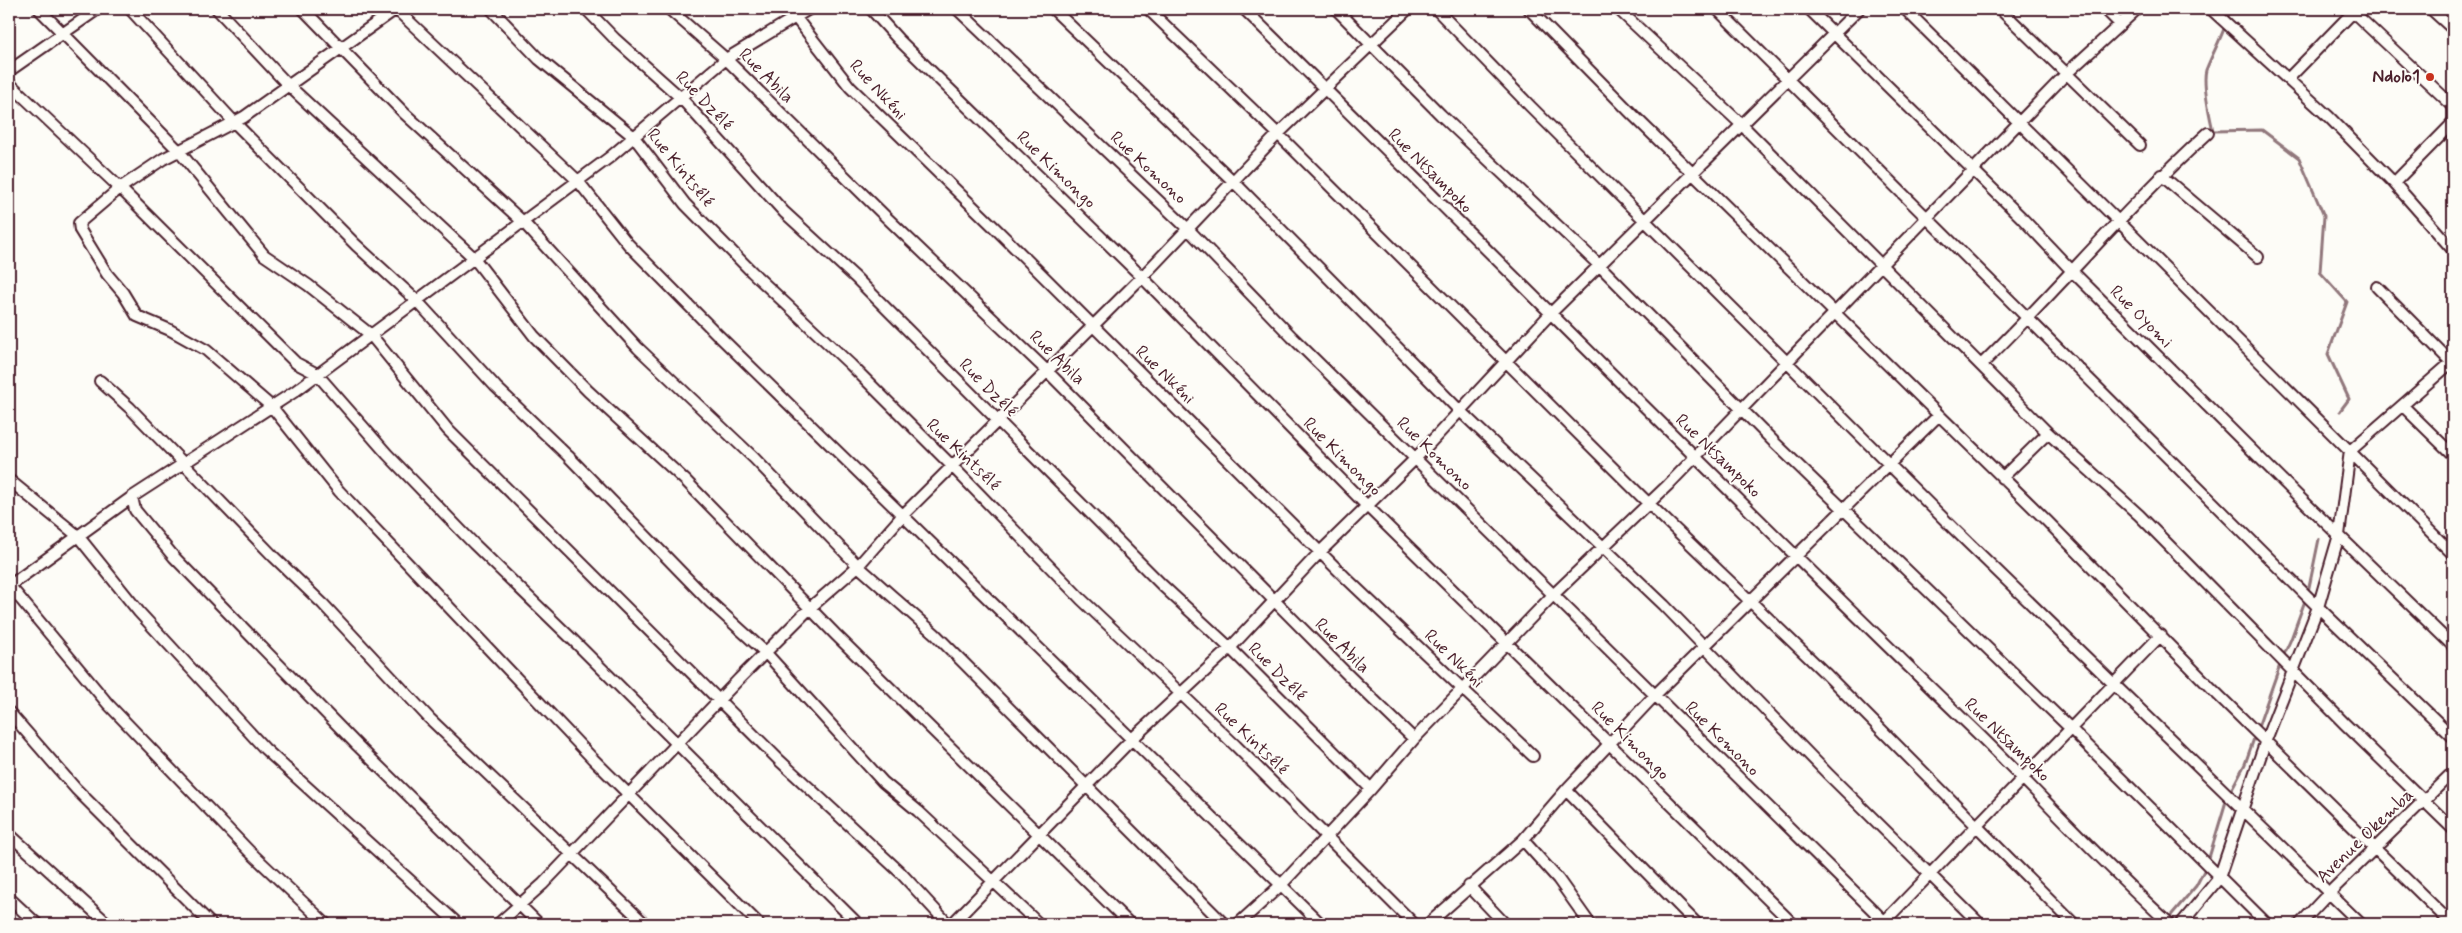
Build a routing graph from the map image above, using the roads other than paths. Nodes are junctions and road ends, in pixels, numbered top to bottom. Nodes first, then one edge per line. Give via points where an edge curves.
1 (39, 9) edge
2 (98, 9) edge
3 (130, 9) edge
4 (217, 9) edge
5 (303, 9) edge
6 (396, 9) edge
7 (491, 9) edge
8 (586, 9) edge
9 (669, 9) edge
10 (785, 9) edge
11 (810, 9) edge
12 (871, 9) edge
13 (957, 9) edge
14 (1053, 9) edge
15 (1148, 9) edge
16 (1244, 9) edge
17 (1336, 9) edge
18 (1408, 9) edge
19 (1436, 9) edge
20 (1529, 9) edge
21 (1618, 9) edge
22 (1717, 9) edge
23 (1809, 9) edge
24 (1860, 9) edge
25 (1905, 9) edge
26 (2000, 9) edge
27 (2105, 9) edge
28 (2137, 9) edge
29 (2211, 9) edge
30 (2431, 9) edge
31 (2354, 10) edge
32 (796, 18) junction
33 (2120, 24) junction
34 (2453, 29) edge
35 (62, 32) junction
36 (1833, 34) junction
37 (1371, 44) junction
38 (340, 48) junction
39 (726, 59) junction
40 (9, 71) edge
41 (2067, 73) junction
42 (2288, 79) junction
43 (1786, 80) junction
44 (9, 83) edge
45 (288, 86) junction
46 (1326, 89) junction
47 (681, 98) junction
48 (2453, 106) edge
49 (234, 122) junction
50 (2020, 123) junction
51 (2453, 123) edge
52 (1742, 126) junction
53 (2208, 133) dead end
54 (1278, 134) junction
55 (634, 137) junction
56 (2140, 145) dead end
57 (178, 150) junction
58 (1972, 170) junction
59 (1693, 173) junction
60 (2161, 175) junction
61 (578, 181) junction
62 (1234, 181) junction
63 (2394, 183) junction
64 (120, 188) junction
65 (1927, 218) junction
66 (1645, 220) junction
67 (523, 222) junction
68 (2120, 222) junction
69 (1188, 229) junction
70 (2453, 250) edge
71 (2258, 257) dead end
72 (474, 258) junction
73 (1598, 265) junction
74 (1880, 265) junction
75 (2072, 271) junction
76 (1142, 278) junction
77 (2377, 287) dead end
78 (417, 301) junction
79 (1552, 312) junction
80 (1834, 312) junction
81 (2028, 319) junction
82 (1092, 327) junction
83 (372, 334) junction
84 (1505, 361) junction
85 (1787, 361) junction
86 (2453, 362) edge
87 (1982, 364) junction
88 (1047, 371) junction
89 (317, 374) junction
90 (100, 381) dead end
91 (2403, 406) junction
92 (272, 407) junction
93 (1741, 408) junction
94 (1459, 410) junction
95 (1939, 415) junction
96 (997, 420) junction
97 (2048, 432) junction
98 (2350, 451) junction
99 (2453, 455) edge
100 (1694, 457) junction
101 (1415, 459) junction
102 (185, 463) junction
103 (1889, 463) junction
104 (952, 466) junction
105 (2002, 478) junction
106 (9, 480) edge
107 (132, 497) junction
108 (1649, 504) junction
109 (1367, 506) junction
110 (1843, 509) junction
111 (902, 516) junction
112 (2339, 534) junction
113 (78, 536) junction
114 (1602, 547) junction
115 (1320, 552) junction
116 (2453, 554) edge
117 (1796, 556) junction
118 (858, 566) junction
119 (9, 585) edge
120 (1553, 595) junction
121 (1274, 600) junction
122 (1751, 600) junction
123 (811, 607) junction
124 (2318, 607) junction
125 (2161, 635) junction
126 (1508, 643) junction
127 (2453, 646) edge
128 (1230, 648) junction
129 (1704, 648) junction
130 (766, 652) junction
131 (2292, 670) junction
132 (2115, 684) junction
133 (1463, 690) junction
134 (1181, 694) junction
135 (1655, 695) junction
136 (719, 700) junction
137 (9, 712) edge
138 (2070, 728) junction
139 (2453, 737) edge
140 (1132, 739) junction
141 (1414, 739) junction
142 (2266, 740) junction
143 (676, 744) junction
144 (1610, 744) junction
145 (1533, 756) dead end
146 (2453, 772) edge
147 (2024, 778) junction
148 (1086, 786) junction
149 (1371, 789) junction
150 (1566, 790) junction
151 (630, 794) junction
152 (2425, 801) junction
153 (2242, 810) junction
154 (1977, 826) junction
155 (2453, 829) edge
156 (9, 834) edge
157 (1039, 836) junction
158 (1327, 836) junction
159 (1522, 840) junction
160 (2375, 848) junction
161 (572, 854) junction
162 (1930, 874) junction
163 (2219, 878) junction
164 (994, 882) junction
165 (1281, 885) junction
166 (1469, 886) junction
167 (2329, 893) junction
168 (9, 898) edge
169 (518, 906) junction
170 (1884, 923) edge
171 (37, 924) edge
172 (108, 924) edge
173 (211, 924) edge
174 (326, 924) edge
175 (458, 924) edge
176 (498, 924) edge
177 (539, 924) edge
178 (645, 924) edge
179 (760, 924) edge
180 (858, 924) edge
181 (948, 924) edge
182 (952, 924) edge
183 (1038, 924) edge
184 (1130, 924) edge
185 (1224, 924) edge
186 (1238, 924) edge
187 (1321, 924) edge
188 (1414, 924) edge
189 (1428, 924) edge
190 (1505, 924) edge
191 (1590, 924) edge
192 (1697, 924) edge
193 (1794, 924) edge
194 (1980, 924) edge
195 (2074, 924) edge
196 (2170, 924) edge
197 (2181, 924) edge
198 (2267, 924) edge
199 (2300, 924) edge
200 (2362, 924) edge
201 (2452, 924) edge

1 - 35 street
2 - 35 street
3 - 49 street
4 - 45 street
5 - 38 street
6 - 38 street
6 - 61 street
7 - 55 street, Rue Kintsélé via 538,59
8 - 47 street, Rue Dzélé via 614,39
9 - 39 street, Rue Abila
10 - 32 street, Rue Nkéni
11 - 32 street
12 - 76 street, Rue Kimongo
13 - 69 street, Rue Komono
14 - 62 street
15 - 54 street
16 - 46 street, Rue Ntsampoko
17 - 37 street
18 - 37 street
19 - 66 street
20 - 59 street
21 - 52 street
22 - 43 street
23 - 36 street, Rue Oyomi
24 - 36 street
25 - 50 street
26 - 41 street
27 - 33 street
28 - 33 street
29 - 42 street
30 - 34 street
31 - 42 street
31 - 48 street
32 - 39 street
32 - 82 street, Rue Nkéni via 850,88
33 - 41 street
35 - 40 street
35 - 57 street
36 - 43 street
36 - 58 street, Rue Oyomi
37 - 46 street
37 - 73 street
38 - 45 street
38 - 67 street via 404,113
39 - 47 street
39 - 88 street, Rue Abila
41 - 50 street
41 - 56 street
42 - 63 street
43 - 52 street
43 - 65 street
44 - 64 street
45 - 49 street
45 - 72 street
46 - 54 street
46 - 79 street, Rue Ntsampoko
47 - 55 street
47 - 96 street, Rue Dzélé via 784,212 855,277
49 - 57 street
49 - 78 street via 356,245
50 - 58 street
50 - 68 street
51 - 63 street
52 - 59 street
52 - 74 street
53 - 60 street
54 - 62 street
54 - 84 street
55 - 61 street
55 - 104 street, Rue Kintsélé via 685,204
57 - 64 street
57 - 83 street via 264,255
58 - 65 street
58 - 75 street, Rue Oyomi
59 - 66 street
59 - 80 street
60 - 68 street
60 - 71 street
61 - 67 street
61 - 111 street via 628,244
62 - 69 street
62 - 94 street
63 - 70 street
64 - 89 street via 296,363
64 - 92 street via 79,223 107,274 137,316 206,350
65 - 74 street
65 - 81 street
66 - 73 street
66 - 85 street
67 - 72 street
67 - 118 street via 638,348 754,458
68 - 75 street
68 - 98 street
69 - 76 street
69 - 101 street, Rue Komono
72 - 78 street
72 - 123 street via 534,336 588,391 680,475
73 - 79 street
73 - 93 street
74 - 80 street
74 - 87 street
75 - 81 street
75 - 112 street, Rue Oyomi
76 - 82 street
76 - 109 street, Rue Kimongo
77 - 86 street
78 - 83 street
78 - 130 street via 496,387 710,602
79 - 84 street
79 - 100 street, Rue Ntsampoko
80 - 85 street
80 - 95 street
81 - 87 street
81 - 124 street
82 - 88 street
82 - 115 street, Rue Nkéni
83 - 89 street
83 - 136 street via 448,430
84 - 94 street
84 - 108 street
85 - 93 street
85 - 103 street
86 - 91 street
87 - 97 street
88 - 96 street
88 - 121 street, Rue Abila
89 - 92 street
89 - 143 street via 387,454 467,537
90 - 102 street
91 - 98 street
91 - 99 street
92 - 102 street
92 - 151 street via 338,491 523,687
93 - 100 street
93 - 110 street
94 - 101 street
94 - 114 street
95 - 103 street
95 - 105 street
96 - 104 street
96 - 128 street, Rue Dzélé via 1163,586
97 - 105 street
97 - 131 street via 2139,515
98 - 112 street
98 - 116 street
100 - 108 street
100 - 117 street, Rue Ntsampoko
101 - 109 street
101 - 120 street, Rue Komono
102 - 107 street
102 - 161 street via 274,557 324,604 429,718
103 - 110 street
103 - 132 street
104 - 111 street
104 - 134 street, Rue Kintsélé via 1081,599
105 - 125 street
106 - 113 street
107 - 113 street
107 - 169 street via 135,510 174,557
108 - 114 street
108 - 122 street
109 - 115 street
109 - 126 street, Rue Kimongo
110 - 117 street
110 - 138 street
111 - 118 street
111 - 140 street
112 - 124 street
112 - 127 street, Rue Oyomi
113 - 119 street
113 - 175 street via 139,612 265,749
114 - 120 street
114 - 129 street
115 - 121 street
115 - 133 street, Rue Nkéni
117 - 122 street
117 - 147 street, Rue Ntsampoko
118 - 123 street
118 - 148 street via 935,634
119 - 174 street via 108,704 249,851
120 - 126 street
120 - 135 street, Rue Komono
121 - 128 street
121 - 141 street, Rue Abila
122 - 129 street
122 - 154 street
123 - 130 street
123 - 157 street
124 - 131 street
124 - 139 street
125 - 132 street
125 - 142 street
126 - 133 street
126 - 144 street, Rue Kimongo
128 - 134 street
128 - 149 street, Rue Dzélé
129 - 135 street
129 - 162 street
130 - 136 street
130 - 164 street via 883,782
131 - 142 street
131 - 152 street
132 - 138 street
132 - 153 street
133 - 141 street
133 - 145 street, Rue Nkéni
134 - 140 street
134 - 158 street, Rue Kintsélé
135 - 144 street
135 - 170 street, Rue Komono
136 - 143 street
136 - 181 street via 900,872
137 - 173 street via 76,789
138 - 147 street
138 - 163 street
140 - 148 street
140 - 165 street
141 - 149 street
142 - 153 street
142 - 160 street
143 - 151 street
143 - 180 street
144 - 150 street
144 - 193 street, Rue Kimongo
146 - 152 street, Avenue Okemba
147 - 154 street
147 - 196 street, Rue Ntsampoko via 2123,882
148 - 157 street
148 - 185 street
149 - 158 street
150 - 159 street
150 - 192 street
151 - 161 street
151 - 179 street
152 - 155 street
152 - 160 street, Avenue Okemba
153 - 163 street
153 - 167 street
154 - 162 street
154 - 195 street
156 - 172 street
157 - 164 street
157 - 184 street
158 - 165 street
158 - 188 street, Rue Kintsélé
159 - 166 street
159 - 191 street via 1558,879
160 - 167 street, Avenue Okemba
160 - 201 street
161 - 169 street
161 - 178 street
162 - 170 street
162 - 194 street
163 - 197 street
163 - 198 street
164 - 182 street
164 - 183 street
165 - 186 street
165 - 187 street
166 - 189 street
166 - 190 street
167 - 199 street, Avenue Okemba
167 - 200 street
168 - 171 street
169 - 176 street
169 - 177 street

